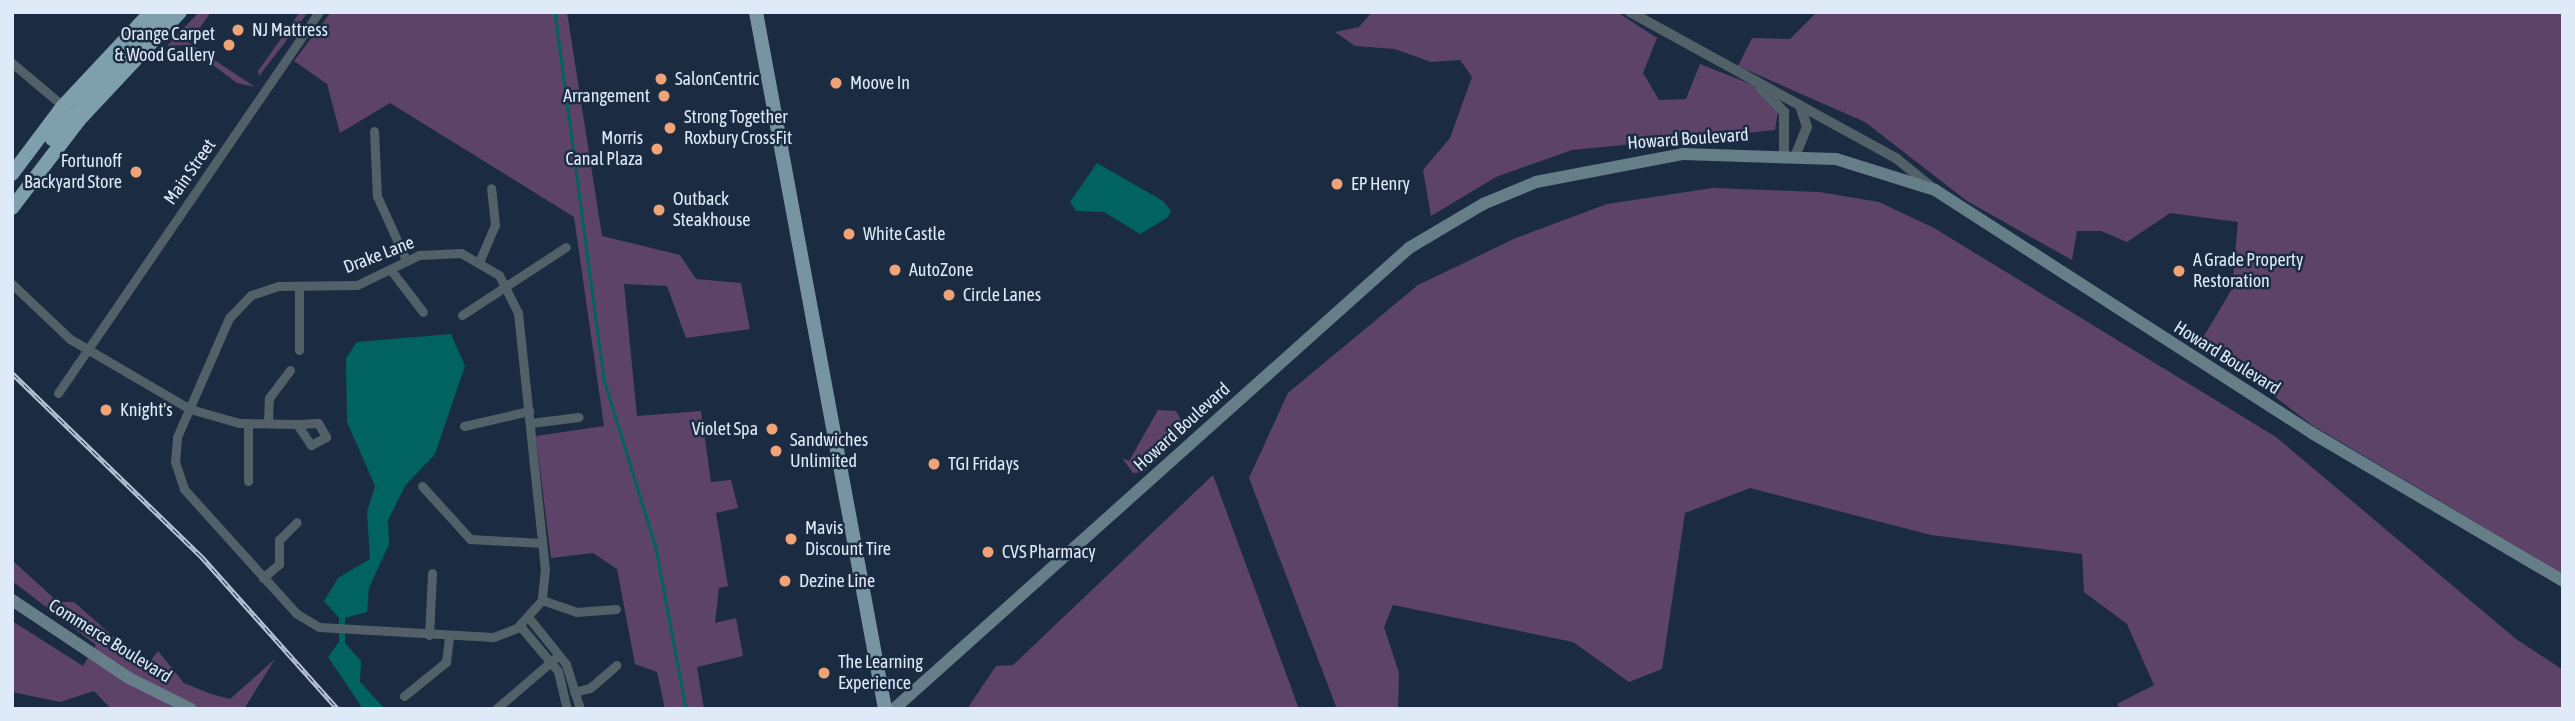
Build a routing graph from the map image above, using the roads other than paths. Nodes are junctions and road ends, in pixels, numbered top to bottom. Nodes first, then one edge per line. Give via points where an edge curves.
1 (151, 12) edge
2 (166, 12) edge
3 (180, 12) edge
4 (319, 12) edge
5 (756, 12) edge
6 (1630, 12) edge
7 (12, 62) edge
8 (1756, 83) junction
9 (1799, 103) junction
10 (63, 106) junction
11 (374, 131) dead end
12 (1790, 154) junction
13 (12, 174) edge
14 (27, 187) junction
15 (491, 188) dead end
16 (1935, 190) junction
17 (12, 208) edge
18 (566, 247) dead end
19 (406, 260) junction
20 (480, 260) junction
21 (390, 269) junction
22 (505, 282) junction
23 (12, 284) edge
24 (299, 287) junction
25 (423, 312) dead end
26 (462, 315) dead end
27 (88, 350) junction
28 (299, 350) dead end
29 (290, 370) dead end
30 (58, 393) dead end
31 (190, 409) junction
32 (529, 411) junction
33 (579, 417) dead end
34 (248, 423) junction
35 (268, 423) junction
36 (531, 423) junction
37 (297, 424) dead end
38 (464, 426) dead end
39 (248, 481) dead end
40 (422, 486) dead end
41 (297, 522) dead end
42 (542, 543) junction
43 (432, 573) dead end
44 (263, 578) junction
45 (2563, 581) edge
46 (12, 600) edge
47 (542, 600) junction
48 (616, 609) dead end
49 (529, 618) junction
50 (520, 626) junction
51 (429, 635) junction
52 (449, 636) junction
53 (559, 655) junction
54 (551, 661) junction
55 (616, 665) dead end
56 (565, 692) junction
57 (577, 692) junction
58 (404, 696) dead end
59 (191, 709) edge
60 (496, 709) edge
61 (567, 709) edge
62 (580, 709) edge
63 (885, 709) edge
64 (894, 709) edge

1 - 10 highway
2 - 14 highway via 64,122
3 - 14 highway via 101,94
4 - 27 street, Main Street
5 - 63 main road
6 - 8 street
7 - 10 street
8 - 9 street
8 - 12 street via 1784,112
9 - 12 street via 1807,127
9 - 16 street via 1897,159
10 - 13 highway
11 - 19 street via 377,195
12 - 16 main road, Howard Boulevard via 1886,170
12 - 64 main road, Howard Boulevard via 1683,154 1591,167 1512,191 1438,228 1387,265
14 - 17 highway
15 - 20 street via 495,225
16 - 45 main road, Howard Boulevard via 2312,433
18 - 22 street
19 - 20 street, Drake Lane via 448,251
19 - 21 street, Drake Lane
20 - 22 street, Drake Lane
21 - 24 street, Drake Lane via 357,285
21 - 25 street
22 - 26 street
22 - 32 street, Drake Lane via 518,313
23 - 27 street
24 - 28 street
24 - 31 street, Drake Lane via 259,291 236,308
27 - 30 street, Main Street
27 - 31 street
29 - 35 street via 269,398
31 - 34 street
31 - 44 street, Drake Lane via 175,449 179,480
32 - 36 street, Drake Lane
32 - 38 street
33 - 36 street
34 - 35 street
34 - 39 street
35 - 37 street
36 - 42 street, Drake Lane
40 - 42 street via 470,539
41 - 44 street via 279,540 279,564
42 - 47 street, Drake Lane
43 - 51 street
44 - 51 street, Drake Lane via 307,622 336,630
46 - 59 main road, Commerce Boulevard via 129,678
47 - 48 street via 576,612
47 - 49 street, Drake Lane
49 - 50 street, Drake Lane
49 - 53 street
50 - 52 street, Drake Lane via 493,637
50 - 54 street
51 - 52 street, Drake Lane
52 - 58 street via 446,662
53 - 54 street
53 - 57 street
54 - 56 street
54 - 60 street
55 - 57 street
56 - 57 street
56 - 61 street
57 - 62 street

